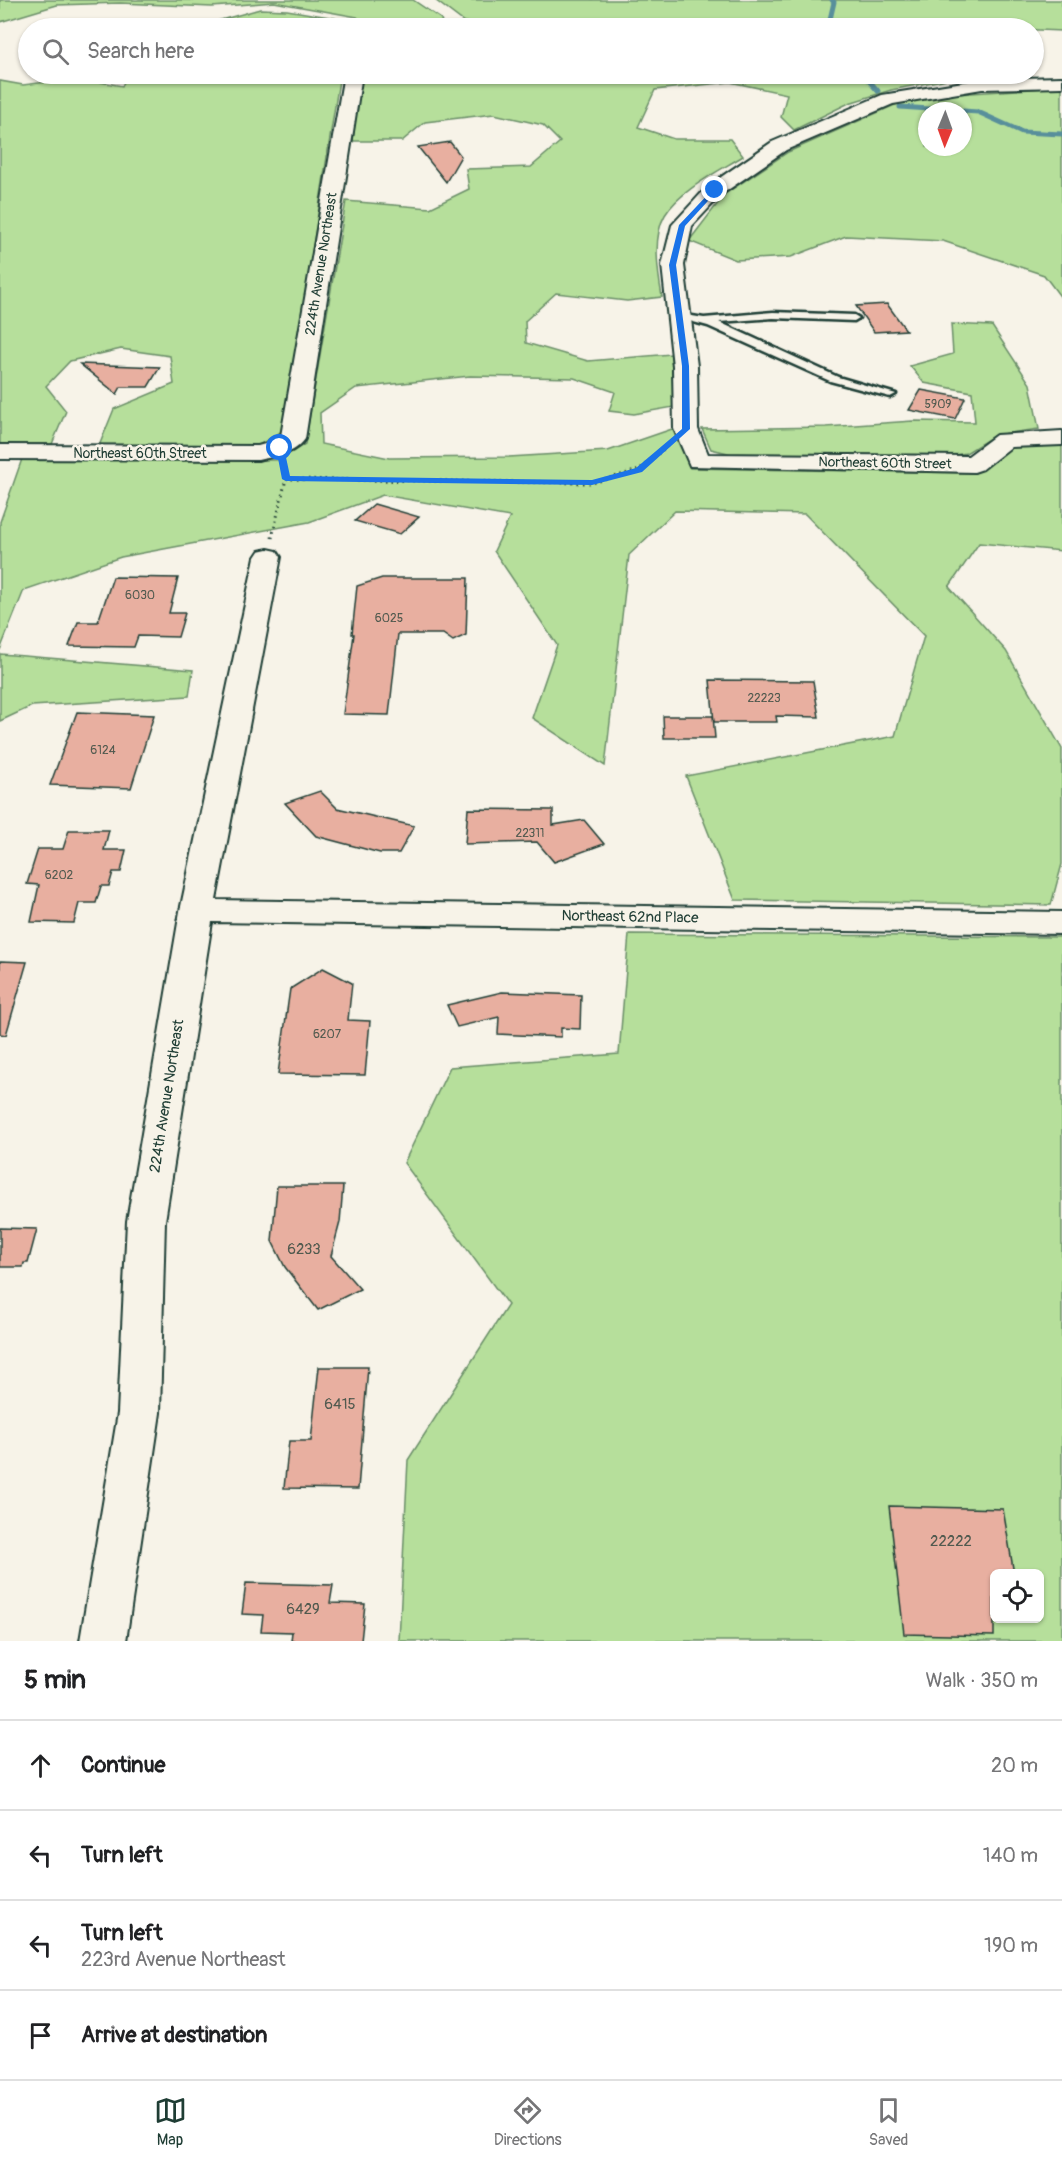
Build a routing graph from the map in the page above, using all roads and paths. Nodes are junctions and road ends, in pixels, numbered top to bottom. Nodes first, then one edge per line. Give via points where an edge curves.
1 (1044, 82) edge
2 (1062, 82) edge
3 (351, 84) edge
4 (982, 84) edge
5 (680, 317) junction
6 (854, 318) dead end
7 (705, 321) junction
8 (890, 394) dead end
9 (686, 429) junction
10 (1062, 438) edge
11 (280, 448) junction
12 (0, 452) edge
13 (286, 479) junction
14 (268, 557) joint
15 (198, 911) junction
16 (1062, 923) edge
17 (103, 1641) edge

1 - 2 street
3 - 11 street, 224th Avenue Northeast via 292,439
4 - 5 street via 889,99 779,146 715,190 682,225 673,265
5 - 7 lane
5 - 9 street via 686,366
6 - 7 lane via 773,315
7 - 8 lane via 834,378
9 - 10 street, Northeast 60th Street via 699,461 974,464 1005,440
9 - 13 path via 639,470 592,483
11 - 12 street, Northeast 60th Street via 258,453
11 - 13 path
13 - 14 path
14 - 15 street, 224th Avenue Northeast
15 - 16 street, Northeast 62nd Place
15 - 17 street, 224th Avenue Northeast via 146,1221 139,1413

